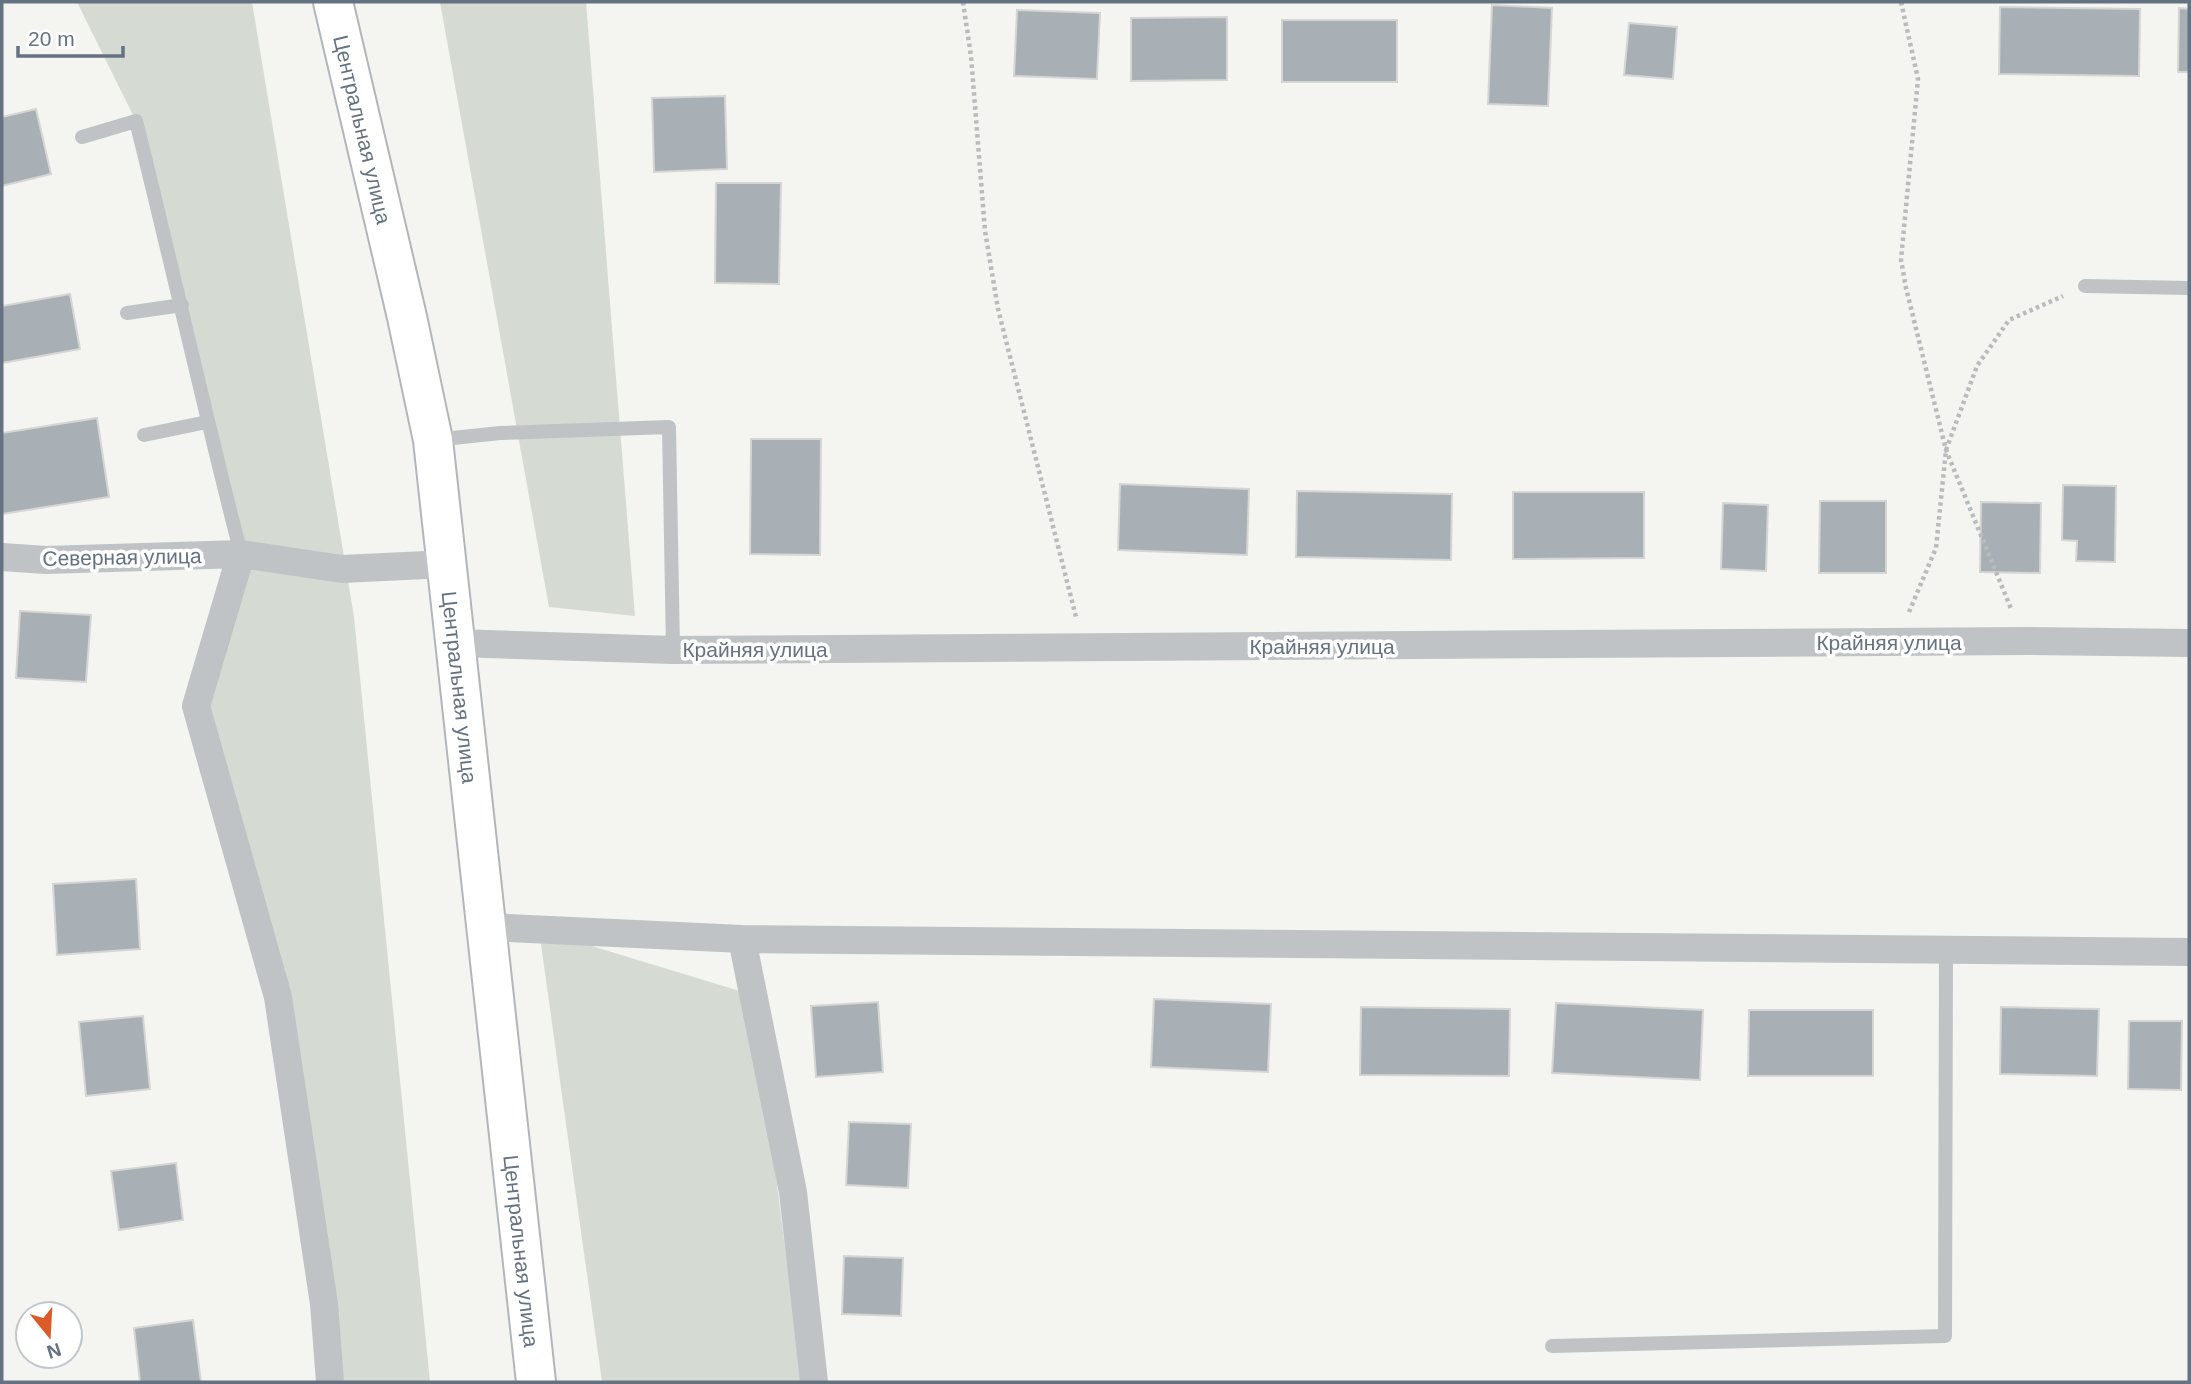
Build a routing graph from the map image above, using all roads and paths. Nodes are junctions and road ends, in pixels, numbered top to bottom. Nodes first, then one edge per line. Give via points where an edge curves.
1 (333, 2) edge
2 (962, 2) edge
3 (1901, 2) edge
4 (82, 137) dead end
5 (2085, 286) joint
6 (2189, 288) edge
7 (182, 304) junction
8 (127, 313) dead end
9 (207, 422) junction
10 (144, 435) dead end
11 (433, 440) junction
12 (1946, 450) junction
13 (242, 554) junction
14 (2, 557) edge
15 (447, 564) junction
16 (2024, 641) junction
17 (1896, 642) junction
18 (455, 643) junction
19 (2189, 643) edge
20 (1083, 648) junction
21 (673, 650) junction
22 (488, 927) junction
23 (742, 939) junction
24 (1946, 949) junction
25 (2189, 953) edge
26 (1552, 1346) dead end
27 (330, 1382) edge
28 (536, 1382) edge
29 (814, 1382) edge

1 - 11 main road, Центральная улица
2 - 20 path via 971,56 985,231 998,309
3 - 12 path via 1918,79 1901,260
4 - 7 lane via 136,121
5 - 6 lane
5 - 12 path via 2009,320 1977,366
7 - 8 lane
7 - 9 lane
9 - 10 lane
9 - 13 lane
11 - 15 main road, Центральная улица
11 - 21 lane via 670,427
12 - 16 path
12 - 17 path via 1936,548
13 - 14 street, Северная улица via 46,560
13 - 15 street, Северная улица via 342,569
13 - 27 street via 196,706 278,997 324,1304
15 - 18 main road, Центральная улица
16 - 17 street, Крайняя улица
16 - 19 street, Крайняя улица
17 - 20 street, Крайняя улица
18 - 21 street, Крайняя улица
18 - 22 main road, Центральная улица
20 - 21 street, Крайняя улица
22 - 23 street
22 - 28 main road, Центральная улица
23 - 24 street
23 - 29 street via 793,1192
24 - 25 street
24 - 26 lane via 1945,1336

